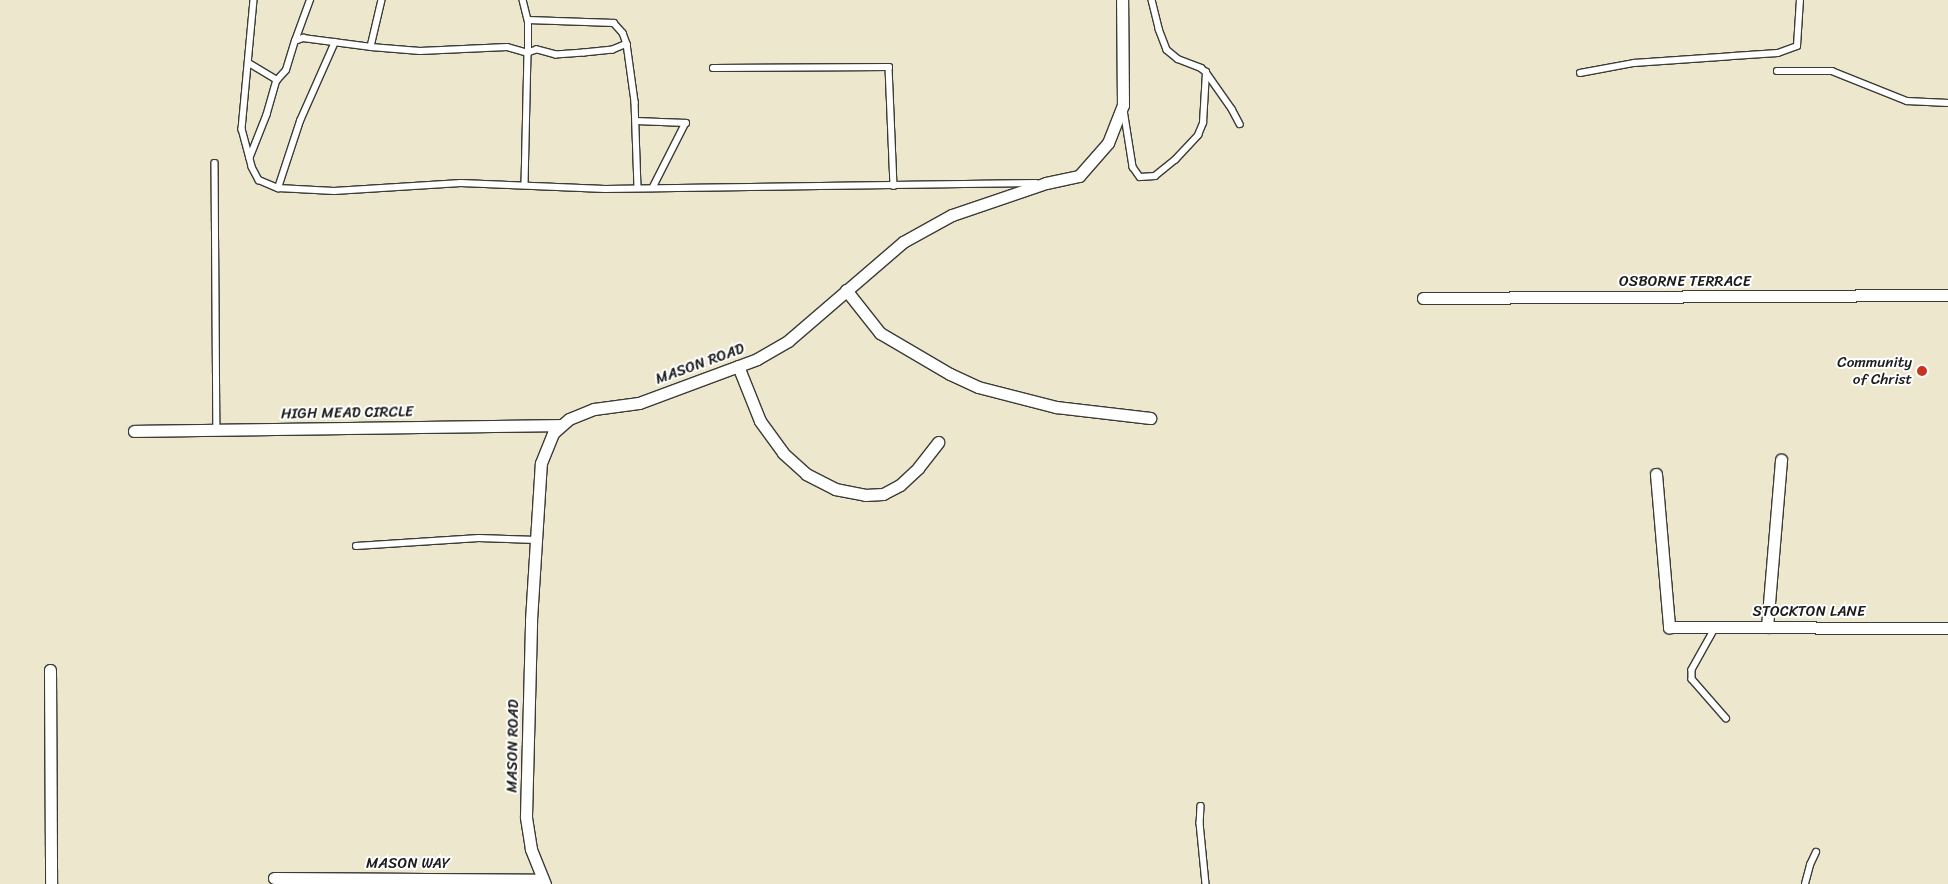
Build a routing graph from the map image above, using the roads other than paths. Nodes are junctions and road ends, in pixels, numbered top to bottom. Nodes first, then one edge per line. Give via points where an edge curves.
1 (254, 0) edge
2 (310, 0) edge
3 (382, 0) edge
4 (523, 0) edge
5 (1122, 0) edge
6 (1152, 0) edge
7 (1800, 0) edge
8 (528, 20) junction
9 (295, 42) junction
10 (335, 42) junction
11 (627, 44) junction
12 (371, 47) junction
13 (528, 53) junction
14 (249, 63) junction
15 (714, 68) dead end
16 (1777, 71) dead end
17 (1206, 72) junction
18 (1580, 73) dead end
19 (277, 80) junction
20 (1948, 102) edge
21 (1123, 106) junction
22 (636, 121) junction
23 (1240, 124) dead end
24 (250, 158) junction
25 (215, 163) dead end
26 (1046, 182) junction
27 (525, 185) junction
28 (894, 186) junction
29 (278, 188) junction
30 (638, 188) junction
31 (653, 188) junction
32 (846, 290) junction
33 (1948, 295) edge
34 (1423, 298) dead end
35 (738, 366) junction
36 (1150, 418) dead end
37 (561, 425) junction
38 (217, 430) junction
39 (134, 431) dead end
40 (938, 442) dead end
41 (1781, 460) dead end
42 (1656, 474) dead end
43 (536, 540) junction
44 (356, 546) dead end
45 (1716, 627) junction
46 (1767, 627) junction
47 (1948, 628) edge
48 (50, 670) dead end
49 (1726, 718) dead end
50 (1201, 806) dead end
51 (1816, 852) dead end
52 (274, 878) dead end
53 (544, 882) edge
54 (51, 884) edge
55 (1206, 884) edge
56 (1805, 884) edge

1 - 14 lane
2 - 9 lane
3 - 12 lane
4 - 8 lane
5 - 21 street, MASON ROAD
6 - 17 lane via 1167,50
7 - 18 lane via 1797,46 1778,53 1634,63
8 - 11 lane via 614,24 624,33
8 - 13 lane
9 - 10 lane via 303,38
9 - 19 lane via 286,70
10 - 12 lane
10 - 29 lane via 300,121
11 - 13 lane via 613,50 584,53 556,55 537,50
11 - 22 lane
12 - 13 lane via 420,51 498,47
13 - 27 lane
14 - 19 lane
14 - 24 lane via 242,129
15 - 28 lane via 889,67
16 - 20 lane via 1832,71 1907,101
17 - 21 lane via 1203,124 1198,135 1155,176 1140,177 1133,167
17 - 23 lane
19 - 24 lane
21 - 26 street, MASON ROAD via 1108,142 1079,176
22 - 30 lane
22 - 31 lane via 686,123
24 - 29 lane via 258,180
25 - 38 lane
26 - 28 lane
26 - 32 street, MASON ROAD via 952,215 902,242
27 - 29 lane via 461,183 334,191
27 - 30 lane
28 - 31 lane
30 - 31 lane
32 - 35 street, MASON ROAD via 788,340 757,359
32 - 36 street via 880,332 978,387 1056,406
33 - 34 street, OSBORNE TERRACE
35 - 37 street, MASON ROAD via 639,403 594,409
35 - 40 street via 760,421 782,453 806,474 836,489 865,495 883,494 906,479
37 - 38 street, HIGH MEAD CIRCLE
37 - 43 street, MASON ROAD via 540,462
38 - 39 street, HIGH MEAD CIRCLE
41 - 46 street
42 - 45 street, STOCKTON LANE via 1669,627
43 - 44 lane via 479,538
43 - 53 street, MASON ROAD via 526,816 531,849
45 - 46 street, STOCKTON LANE
45 - 49 lane via 1692,670 1692,679
46 - 47 street, STOCKTON LANE
48 - 54 street
50 - 55 lane
51 - 56 lane
52 - 53 street, MASON WAY

